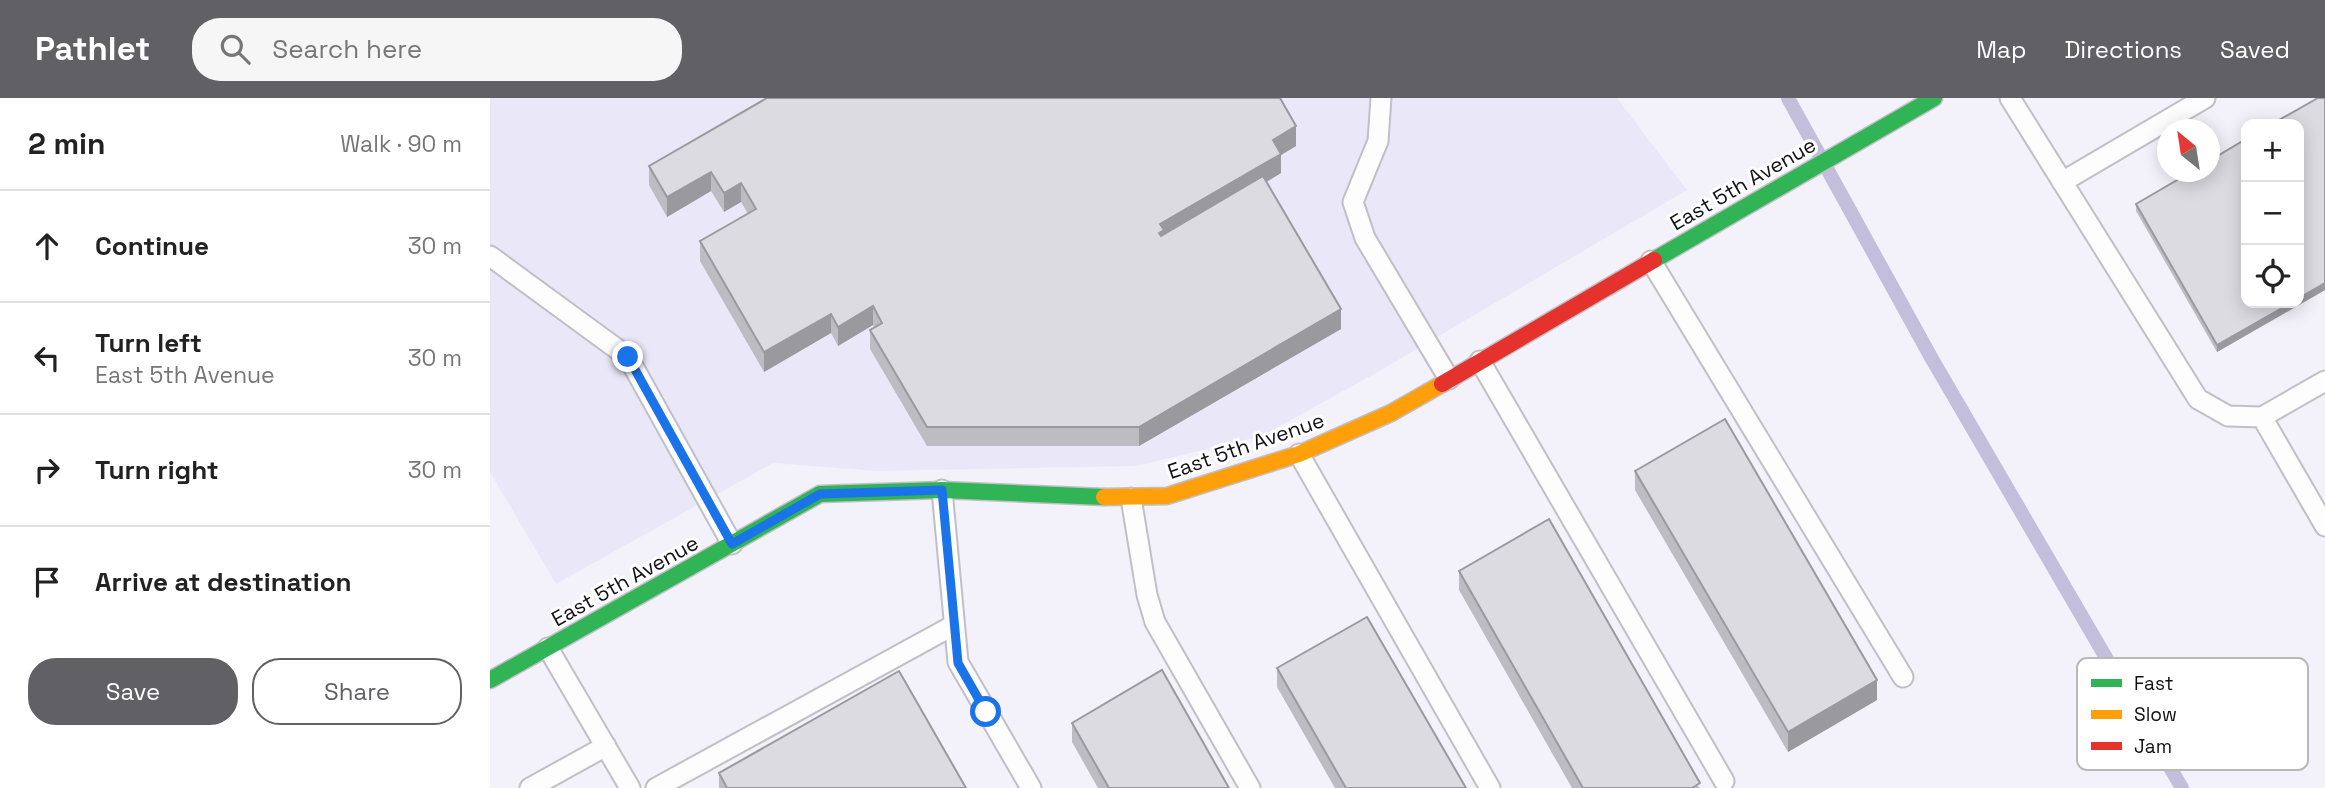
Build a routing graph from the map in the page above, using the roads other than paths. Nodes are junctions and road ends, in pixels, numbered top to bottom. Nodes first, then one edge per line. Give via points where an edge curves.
1 (1381, 98) edge
2 (1934, 98) edge
3 (2010, 98) edge
4 (2205, 98) edge
5 (2062, 182) junction
6 (490, 256) edge
7 (1651, 261) junction
8 (1480, 361) junction
9 (1449, 379) junction
10 (2325, 381) edge
11 (2262, 417) junction
12 (1299, 454) junction
13 (942, 490) junction
14 (1130, 498) junction
15 (2325, 526) edge
16 (732, 544) junction
17 (954, 625) junction
18 (548, 648) junction
19 (493, 672) edge
20 (1903, 677) dead end
21 (606, 746) junction
22 (1724, 780) dead end
23 (530, 788) edge
24 (630, 788) edge
25 (656, 788) edge
26 (1031, 788) edge
27 (1250, 788) edge
28 (1490, 788) edge

1 - 9 lane via 1378,141 1353,202 1365,238
2 - 7 street, East 5th Avenue
3 - 5 lane
4 - 5 lane
5 - 11 lane via 2198,399 2228,416
6 - 16 lane via 628,357
7 - 8 street, East 5th Avenue
7 - 20 lane
8 - 9 street, East 5th Avenue
8 - 22 lane
9 - 12 street, East 5th Avenue via 1391,413
10 - 11 lane
11 - 15 lane
12 - 14 street, East 5th Avenue via 1167,496
12 - 28 lane
13 - 14 street, East 5th Avenue
13 - 16 street, East 5th Avenue via 820,494
13 - 17 lane
14 - 27 lane via 1155,622
16 - 18 street, East 5th Avenue
17 - 25 lane
17 - 26 lane via 958,663
18 - 19 street, East 5th Avenue
18 - 21 lane
21 - 23 lane
21 - 24 lane

